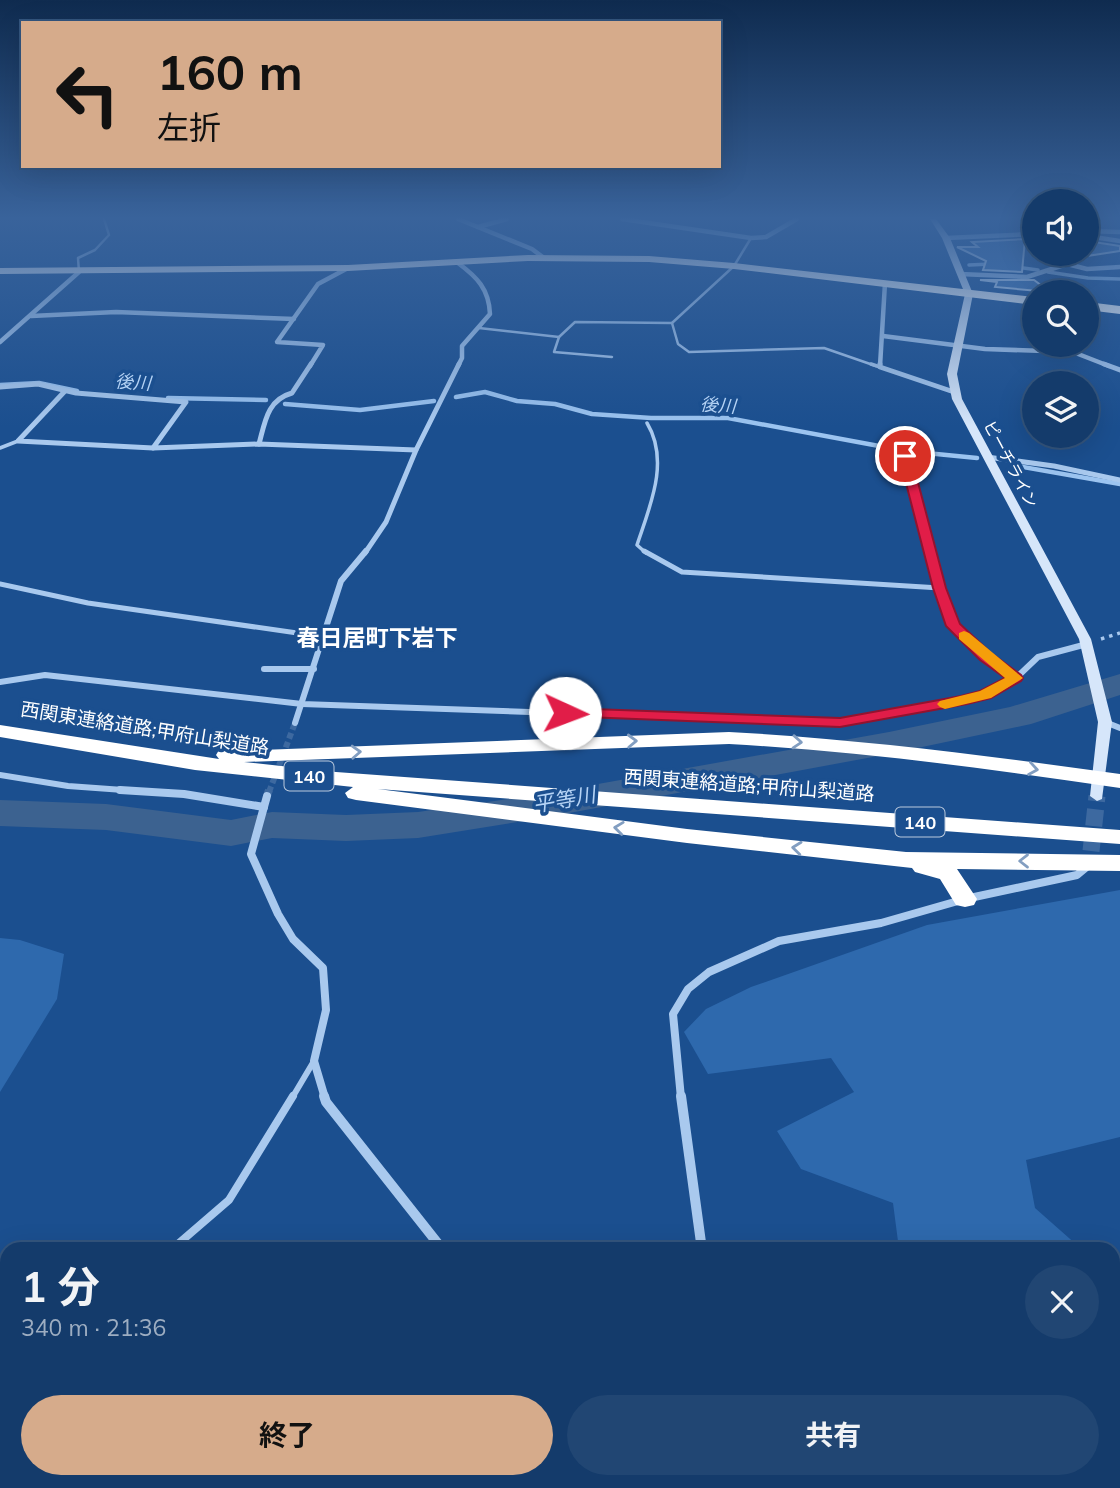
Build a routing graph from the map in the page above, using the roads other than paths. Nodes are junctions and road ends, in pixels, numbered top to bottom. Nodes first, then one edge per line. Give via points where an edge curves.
1 (61, 288) edge
2 (314, 288) edge
3 (486, 288) edge
4 (709, 288) edge
5 (885, 288) edge
6 (927, 288) edge
7 (966, 288) edge
8 (969, 294) junction
9 (1022, 300) edge
10 (1099, 307) edge
11 (1120, 310) edge
12 (30, 316) junction
13 (294, 319) junction
14 (672, 323) junction
15 (480, 328) junction
16 (883, 336) junction
17 (559, 337) junction
18 (0, 342) edge
19 (956, 346) junction
20 (612, 357) dead end
21 (880, 367) junction
22 (1120, 370) edge
23 (0, 387) edge
24 (65, 391) junction
25 (957, 393) junction
26 (648, 423) dead end
27 (18, 442) junction
28 (259, 444) junction
29 (0, 448) edge
30 (153, 448) junction
31 (416, 450) junction
32 (905, 456) dead end
33 (987, 457) junction
34 (1120, 480) edge
35 (0, 584) edge
36 (940, 588) junction
37 (325, 637) junction
38 (1087, 644) junction
39 (264, 669) dead end
40 (314, 669) junction
41 (1016, 678) junction
42 (0, 682) edge
43 (302, 704) junction
44 (1105, 722) junction
45 (295, 723) tunnel mouth
46 (1120, 728) edge
47 (0, 731) edge
48 (43, 739) junction
49 (195, 763) junction
50 (0, 775) edge
51 (1105, 785) edge
52 (267, 796) tunnel mouth
53 (264, 807) junction
54 (1120, 837) edge
55 (1091, 856) junction
56 (906, 860) junction
57 (1120, 863) edge
58 (965, 899) junction
59 (314, 1061) junction
60 (180, 1242) edge
61 (437, 1242) edge
62 (701, 1242) edge

1 - 12 street
2 - 13 street
3 - 15 street via 490,314
4 - 14 lane
5 - 16 street
6 - 8 highway
7 - 8 street
8 - 9 highway
8 - 19 street, ピーチライン
10 - 11 highway
12 - 13 street via 116,312
12 - 18 street
13 - 28 street via 277,342 323,345 292,393 268,410
14 - 17 lane via 575,322
14 - 21 lane via 679,347 696,354 824,348
15 - 17 lane
15 - 31 street via 462,346 462,358
16 - 19 street
16 - 21 street
17 - 20 lane via 554,352
19 - 22 street via 1073,352
19 - 25 street, ピーチライン via 951,374
21 - 25 street
23 - 24 street via 38,384
24 - 27 street
24 - 30 street via 186,402
25 - 33 street, ピーチライン
26 - 36 lane via 656,433 659,472 638,545 650,556 682,572
27 - 29 lane
27 - 30 street
28 - 30 street
28 - 31 street
31 - 37 street via 386,522 341,581
32 - 36 lane
33 - 34 street
33 - 38 street, ピーチライン
35 - 37 lane via 88,603
36 - 41 lane via 953,626
37 - 40 street
38 - 41 street via 1038,657
38 - 44 street, ピーチライン
39 - 40 street
40 - 43 street
41 - 43 street via 961,701 840,723
42 - 43 street via 45,675
43 - 45 street
44 - 46 street
44 - 51 street, ピーチライン
47 - 48 highway, 西関東連絡道路;甲府山梨道路 / 140
48 - 49 highway, 西関東連絡道路;甲府山梨道路 / 140
48 -> 51 highway via 261,756 729,738 968,759
49 - 54 highway, 西関東連絡道路;甲府山梨道路 / 140 via 424,786
56 -> 49 highway via 372,796
50 - 53 street via 99,791 185,794
52 - 53 street
53 - 59 street via 251,854 293,939 323,968 326,1010
55 -> 56 highway
55 - 57 highway
55 - 58 street via 1077,875
56 - 58 highway via 948,873
58 - 62 street via 881,923 779,941 709,972 688,989 673,1014
59 - 60 lane via 229,1200
59 - 61 street via 326,1101

